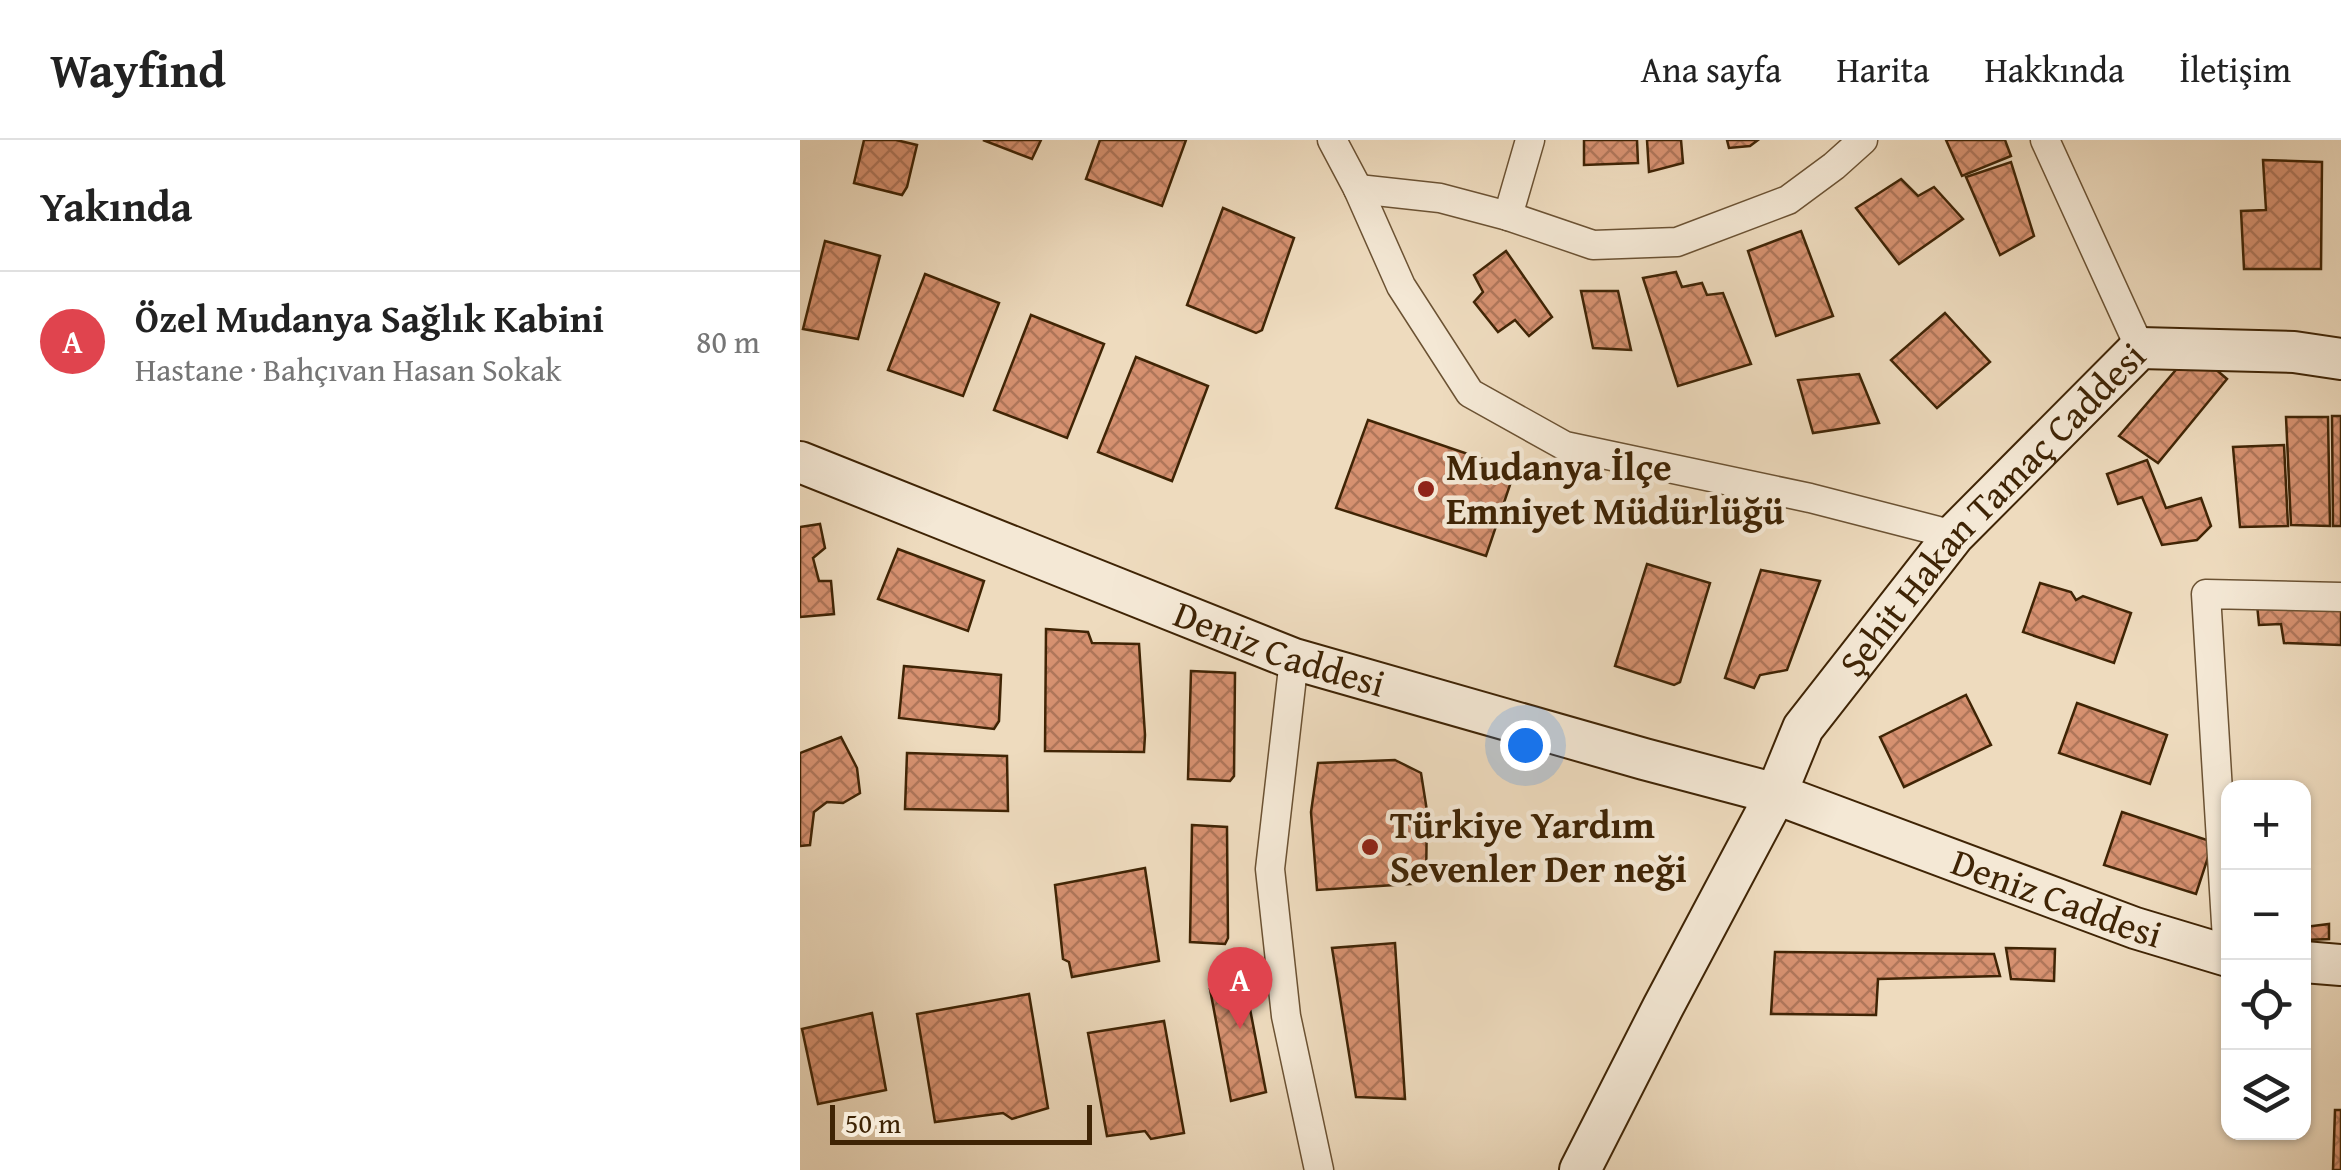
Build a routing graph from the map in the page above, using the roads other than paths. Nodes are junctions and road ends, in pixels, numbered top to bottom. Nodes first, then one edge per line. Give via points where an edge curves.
1 (1332, 140) edge
2 (1530, 140) edge
3 (1863, 140) edge
4 (2045, 140) edge
5 (1358, 189) junction
6 (1508, 216) junction
7 (2140, 348) junction
8 (2341, 359) edge
9 (800, 462) edge
10 (1954, 534) junction
11 (2341, 597) edge
12 (1294, 658) junction
13 (1776, 794) junction
14 (2223, 870) edge
15 (2221, 954) edge
16 (2311, 963) edge
17 (2341, 965) edge
18 (1318, 1170) edge
19 (1580, 1170) edge

1 - 5 street
2 - 6 street
3 - 6 street via 1788,200 1677,242 1593,244
4 - 7 street
5 - 6 street via 1440,198
5 - 10 street via 1401,286 1470,393 1564,446
7 - 8 street, Şehit Hakan Tamaç Caddesi
7 - 10 street, Şehit Hakan Tamaç Caddesi
9 - 12 street, Deniz Caddesi
10 - 13 street, Şehit Hakan Tamaç Caddesi via 1803,728
11 - 14 street via 2206,594
12 - 13 street, Deniz Caddesi
12 - 18 street via 1270,870 1286,1016
13 - 15 street, Deniz Caddesi
13 - 19 street
16 - 17 street

